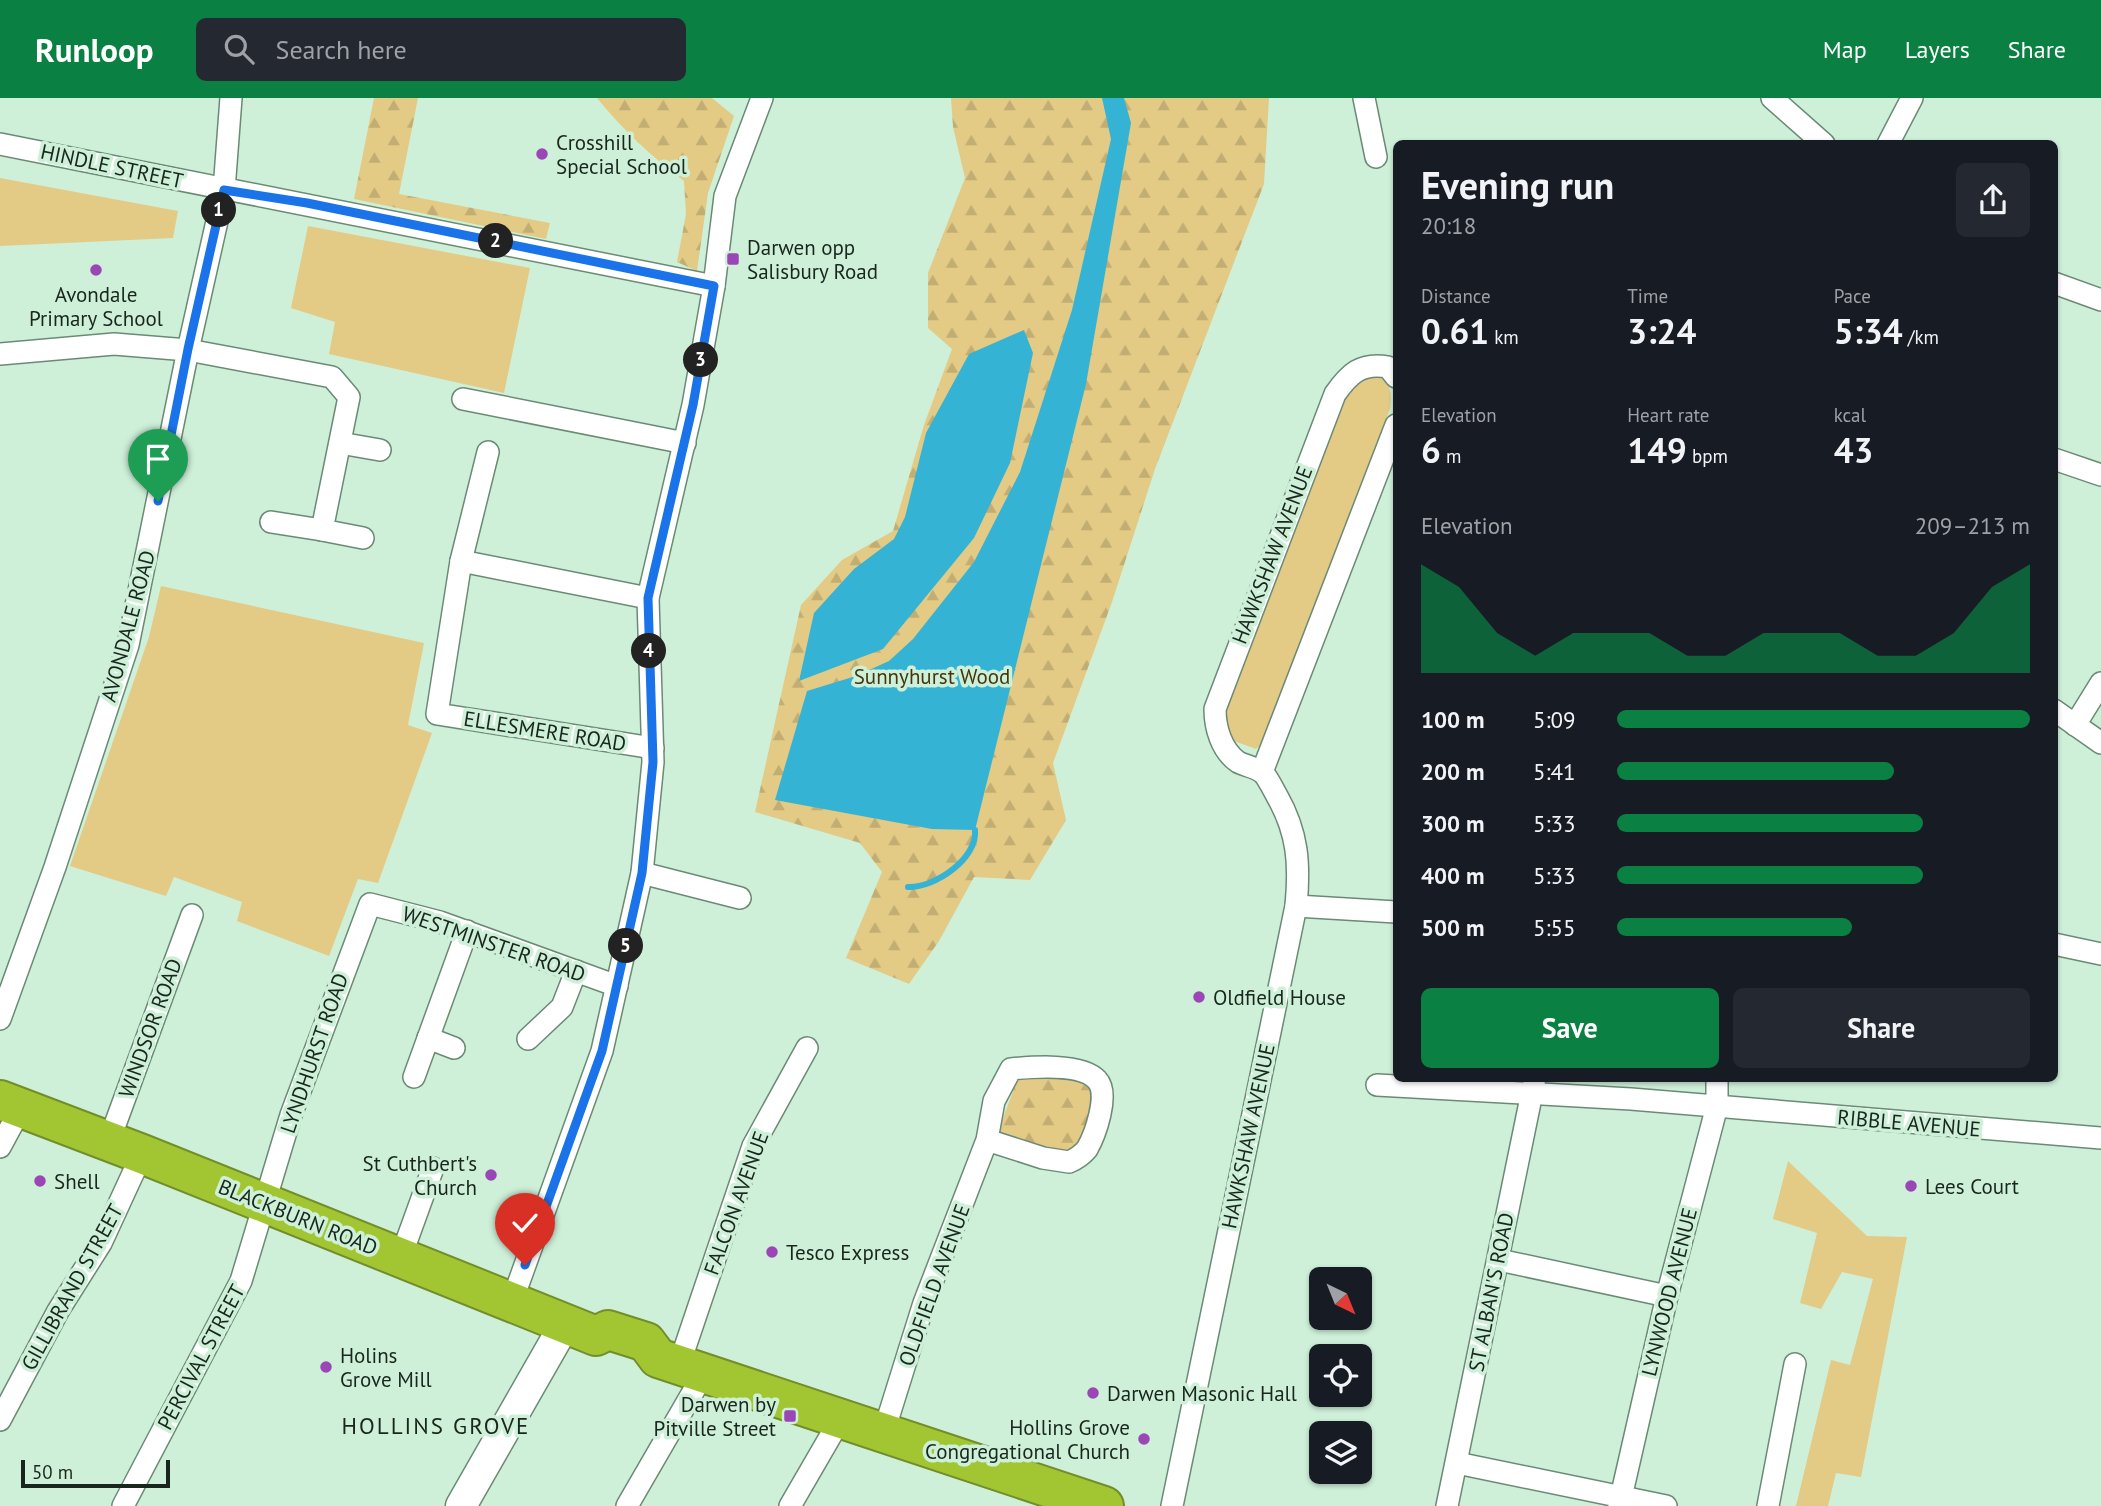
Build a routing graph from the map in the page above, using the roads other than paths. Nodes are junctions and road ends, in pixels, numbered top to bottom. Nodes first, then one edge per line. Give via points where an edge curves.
1 (231, 98) edge
2 (762, 98) edge
3 (1365, 98) edge
4 (1772, 98) edge
5 (1912, 98) edge
6 (1820, 140) edge
7 (1890, 140) edge
8 (0, 144) edge
9 (1376, 157) dead end
10 (224, 190) junction
11 (2058, 284) edge
12 (714, 286) junction
13 (2101, 300) edge
14 (188, 349) junction
15 (0, 354) edge
16 (1393, 374) edge
17 (463, 399) dead end
18 (1393, 433) edge
19 (340, 443) junction
20 (685, 443) junction
21 (380, 450) dead end
22 (488, 452) dead end
23 (2058, 460) edge
24 (2101, 475) edge
25 (271, 522) dead end
26 (322, 530) junction
27 (363, 538) dead end
28 (461, 561) junction
29 (648, 598) junction
30 (2101, 683) edge
31 (2058, 713) edge
32 (2075, 725) junction
33 (2101, 743) edge
34 (653, 748) junction
35 (1262, 772) junction
36 (642, 873) junction
37 (740, 898) dead end
38 (370, 904) joint
39 (1296, 905) junction
40 (1393, 912) edge
41 (192, 915) dead end
42 (467, 931) junction
43 (2058, 945) edge
44 (2101, 954) edge
45 (576, 971) junction
46 (617, 986) junction
47 (0, 1019) edge
48 (428, 1038) junction
49 (528, 1039) dead end
50 (454, 1048) dead end
51 (807, 1048) dead end
52 (414, 1077) dead end
53 (1717, 1082) edge
54 (1377, 1085) dead end
55 (1533, 1086) edge
56 (11, 1104) edge
57 (1717, 1106) junction
58 (2101, 1138) edge
59 (987, 1140) junction
60 (0, 1147) edge
61 (125, 1147) junction
62 (433, 1168) dead end
63 (266, 1203) junction
64 (400, 1259) junction
65 (1499, 1260) junction
66 (1667, 1296) junction
67 (511, 1304) junction
68 (581, 1330) junction
69 (1795, 1364) dead end
70 (680, 1365) junction
71 (841, 1418) junction
72 (0, 1420) edge
73 (884, 1431) junction
74 (1457, 1463) junction
75 (1620, 1502) edge
76 (122, 1506) edge
77 (460, 1506) edge
78 (627, 1506) edge
79 (790, 1506) edge
80 (1104, 1506) edge
81 (1172, 1506) edge
82 (1447, 1506) edge
83 (1666, 1506) edge
84 (1768, 1506) edge

1 - 10 street, AVONDALE ROAD
2 - 12 street via 725,196
3 - 9 street
4 - 6 street
5 - 7 street
8 - 10 street, HINDLE STREET
10 - 12 street, HINDLE STREET
10 - 14 street, AVONDALE ROAD
11 - 13 street
12 - 20 street
14 - 15 street via 114,344
14 - 19 street via 332,377 349,397
14 - 47 street, AVONDALE ROAD via 128,645
16 - 35 street, HAWKSHAW AVENUE via 1388,368 1367,366 1356,370 1335,394 1222,685 1215,724 1225,747 1237,761
17 - 20 street
18 - 35 street
19 - 21 street
19 - 26 street
20 - 29 street
22 - 28 street
23 - 24 street
25 - 26 street
26 - 27 street
28 - 29 street
28 - 34 street, ELLESMERE ROAD via 437,714
29 - 34 street
30 - 32 street
31 - 32 street
32 - 33 street
34 - 36 street
35 - 39 street, HAWKSHAW AVENUE via 1295,836
36 - 37 street
36 - 46 street
38 - 42 street, WESTMINSTER ROAD
38 - 63 street, LYNDHURST ROAD via 291,1115
39 - 40 street
39 - 81 street, HAWKSHAW AVENUE
41 - 61 street, WINDSOR ROAD
42 - 45 street, WESTMINSTER ROAD
42 - 48 street
43 - 44 street
45 - 46 street, WESTMINSTER ROAD
45 - 49 street via 562,1007
46 - 67 street via 602,1051
48 - 50 street
48 - 52 street
51 - 70 street, FALCON AVENUE via 753,1146
53 - 57 street, LYNWOOD AVENUE
54 - 55 street, RIBBLE AVENUE
55 - 57 street, RIBBLE AVENUE
55 - 65 street, ST ALBAN'S ROAD
56 - 60 street
56 - 61 highway, BLACKBURN ROAD
57 - 58 street, RIBBLE AVENUE
57 - 66 street, LYNWOOD AVENUE
59 - 59 street, OLDFIELD AVENUE via 1069,1162 1088,1147 1098,1116 1100,1085 1096,1078 1081,1072 1044,1066 1011,1069 994,1101
59 - 73 street, OLDFIELD AVENUE via 924,1303
61 - 63 highway, BLACKBURN ROAD
61 - 72 street, GILLIBRAND STREET via 101,1243 58,1311
62 - 64 street
63 - 64 highway, BLACKBURN ROAD
63 - 76 street, PERCIVAL STREET via 242,1281
64 - 67 highway, BLACKBURN ROAD
65 - 66 street
65 - 74 street, ST ALBAN'S ROAD
66 - 75 street, LYNWOOD AVENUE
67 - 68 highway, BLACKBURN ROAD
68 - 70 highway, BLACKBURN ROAD via 608,1330 646,1342
68 - 77 street
69 - 84 street
70 - 71 highway, BLACKBURN ROAD
70 - 78 street, FALCON AVENUE
71 - 73 highway, BLACKBURN ROAD
71 - 79 street
73 - 80 highway, BLACKBURN ROAD
74 - 75 street
74 - 82 street, ST ALBAN'S ROAD
75 - 83 street

